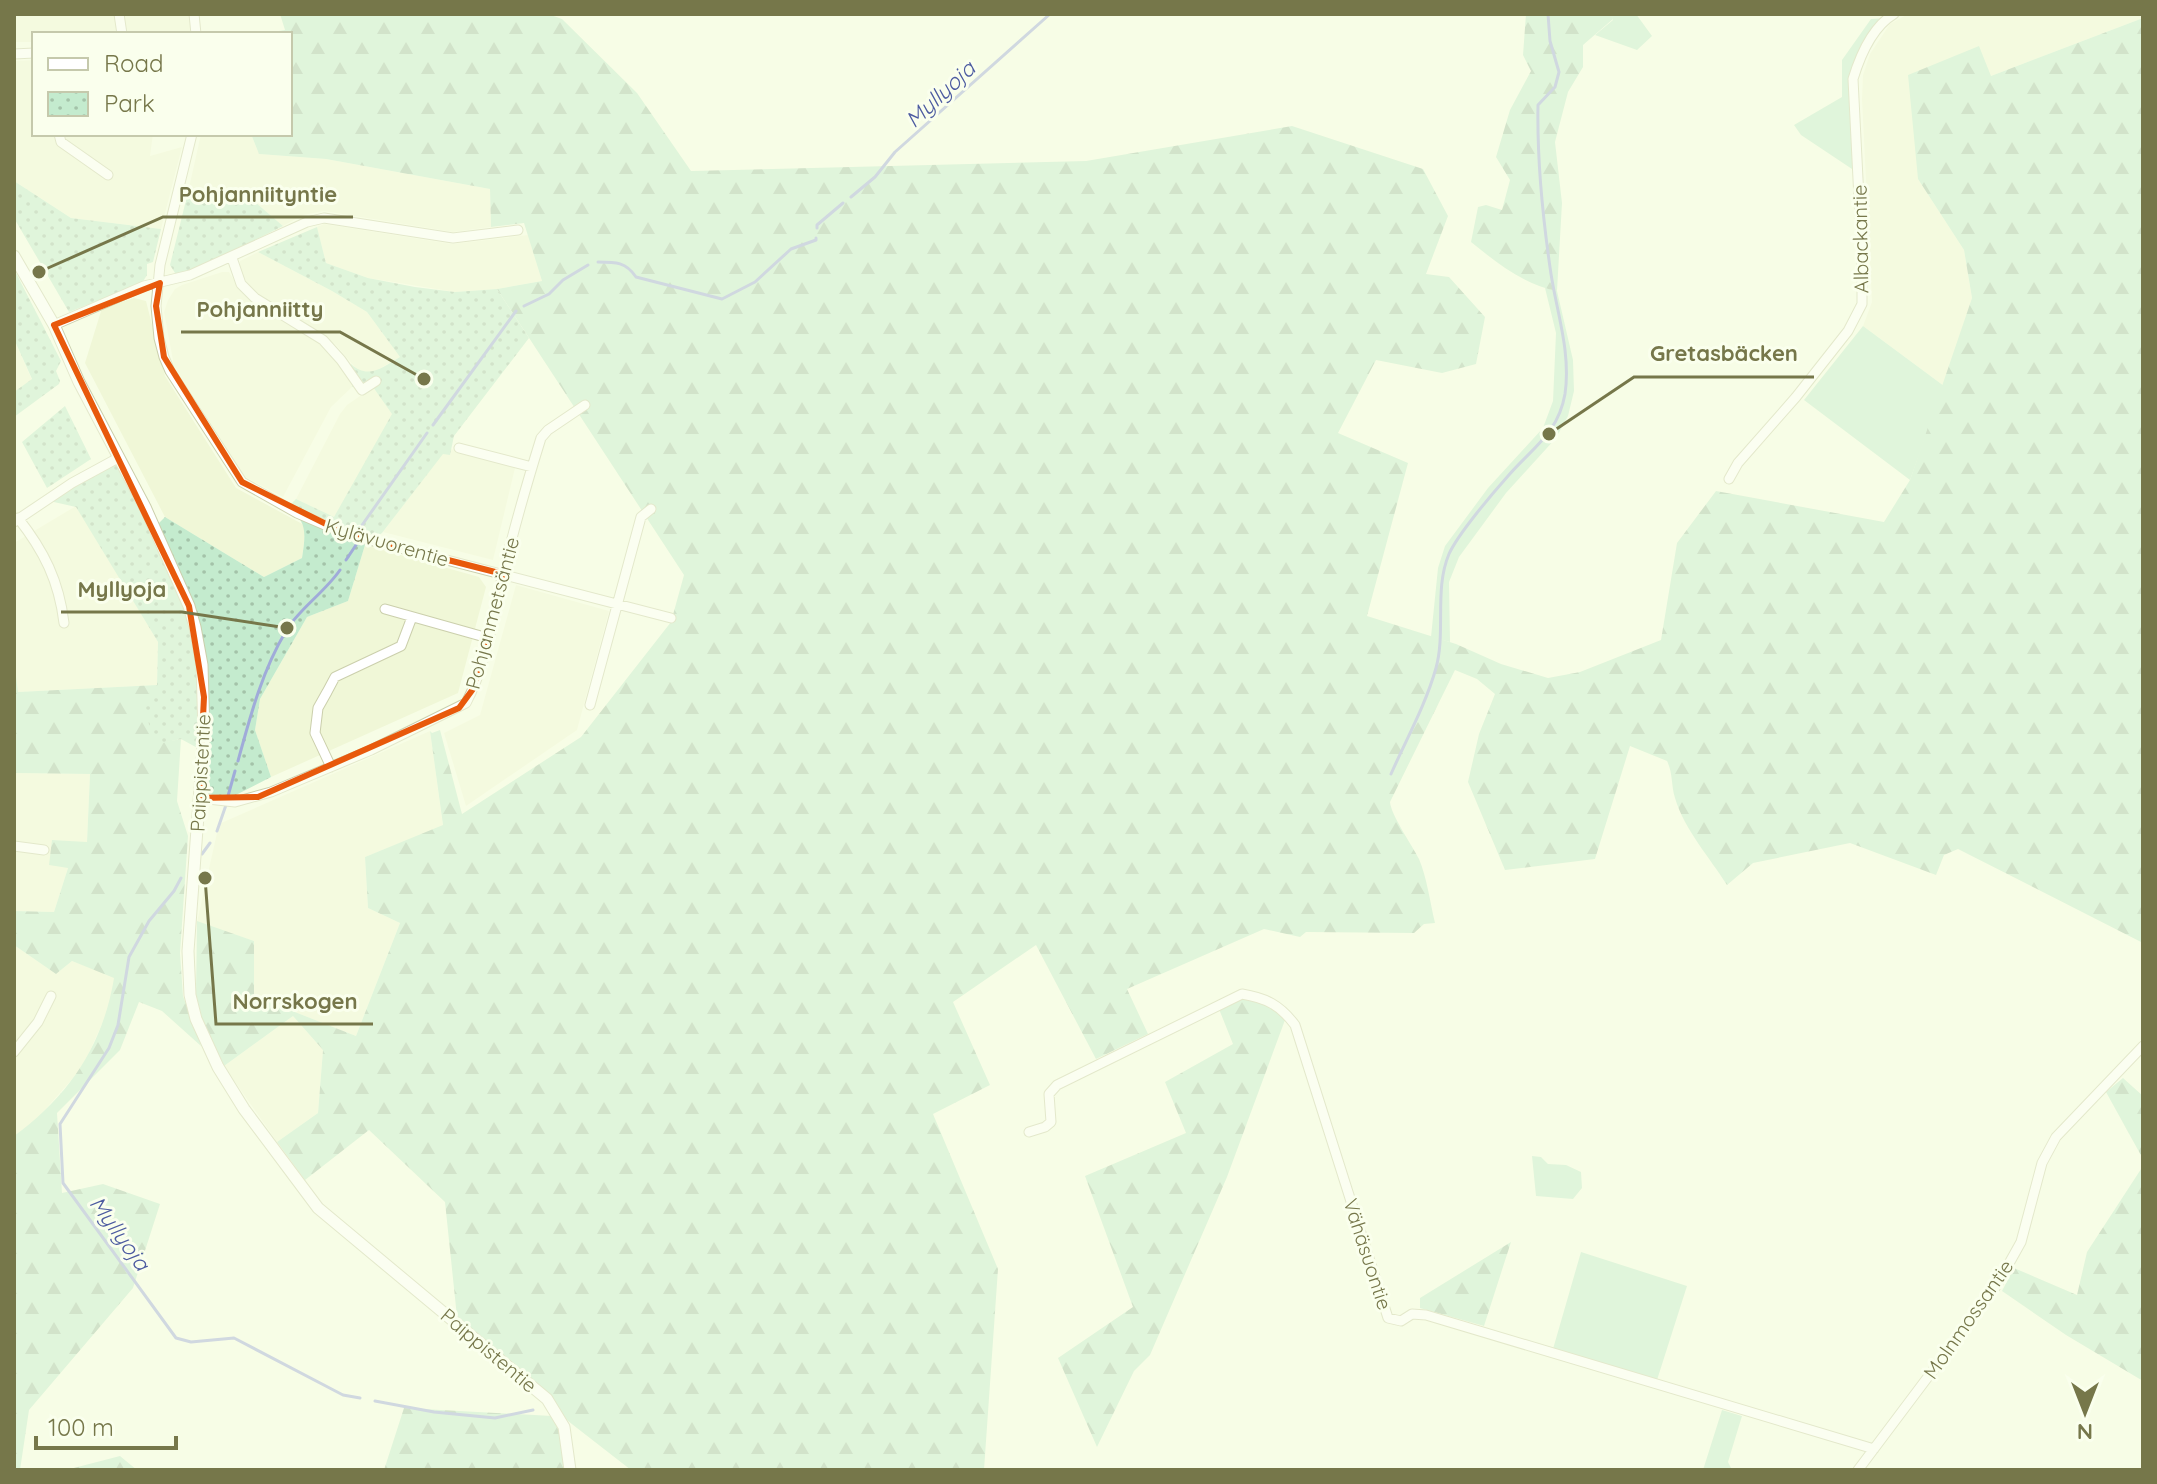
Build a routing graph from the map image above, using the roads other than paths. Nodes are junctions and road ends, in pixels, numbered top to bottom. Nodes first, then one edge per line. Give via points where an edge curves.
1 (1894, 14) edge
2 (60, 136) edge
3 (192, 136) edge
4 (108, 175) dead end
5 (518, 230) dead end
6 (14, 256) edge
7 (232, 258) junction
8 (160, 283) junction
9 (54, 325) junction
10 (376, 381) dead end
11 (585, 405) dead end
12 (459, 448) dead end
13 (118, 458) junction
14 (532, 467) junction
15 (1729, 479) dead end
16 (651, 509) dead end
17 (16, 520) edge
18 (503, 574) junction
19 (617, 604) junction
20 (385, 609) dead end
21 (412, 617) junction
22 (671, 618) dead end
23 (64, 623) dead end
24 (488, 638) junction
25 (590, 705) dead end
26 (331, 767) junction
27 (199, 798) junction
28 (14, 846) edge
29 (44, 850) dead end
30 (51, 996) dead end
31 (14, 1031) edge
32 (24, 1039) junction
33 (2143, 1046) edge
34 (14, 1052) edge
35 (1029, 1132) dead end
36 (1874, 1449) junction
37 (570, 1470) edge
38 (1858, 1470) edge

1 - 15 street, Albackantie via 1859,58 1853,79 1863,293 1858,316
2 - 4 street
3 - 8 street, Kylävuorentie
5 - 7 street via 453,238 324,218
6 - 9 street, Paippistentie
7 - 8 street
7 - 10 street via 241,284 323,340 362,390
8 - 9 street
8 - 18 street, Kylävuorentie via 156,306 164,357 242,482 346,534
9 - 13 street, Paippistentie
11 - 14 street, Pohjanmetsäntie via 541,438
12 - 14 street
13 - 17 street
13 - 27 street, Paippistentie via 195,627 204,697
14 - 18 street, Pohjanmetsäntie
16 - 19 street via 641,517
17 - 23 street via 45,558 60,593
18 - 19 street, Kylävuorentie
18 - 24 street, Pohjanmetsäntie
19 - 22 street, Kylävuorentie
19 - 25 street
20 - 21 street
21 - 24 street
21 - 26 street via 401,646 335,677 318,708 315,733
24 - 26 street, Pohjanmetsäntie via 466,703
26 - 27 street, Pohjanmetsäntie via 258,797 235,802
27 - 37 street, Paippistentie via 188,951 190,995 218,1067 318,1208 547,1399 564,1427
28 - 29 street
30 - 32 street
31 - 32 street
32 - 34 street
33 - 36 street, Molnmossantie via 2056,1137 2042,1163 2021,1242 1997,1285
35 - 36 street, Vähäsuontie via 1051,1122 1049,1094 1057,1085 1242,994 1265,998 1295,1025 1388,1318 1401,1321 1412,1314 1426,1315
36 - 38 street, Molnmossantie

